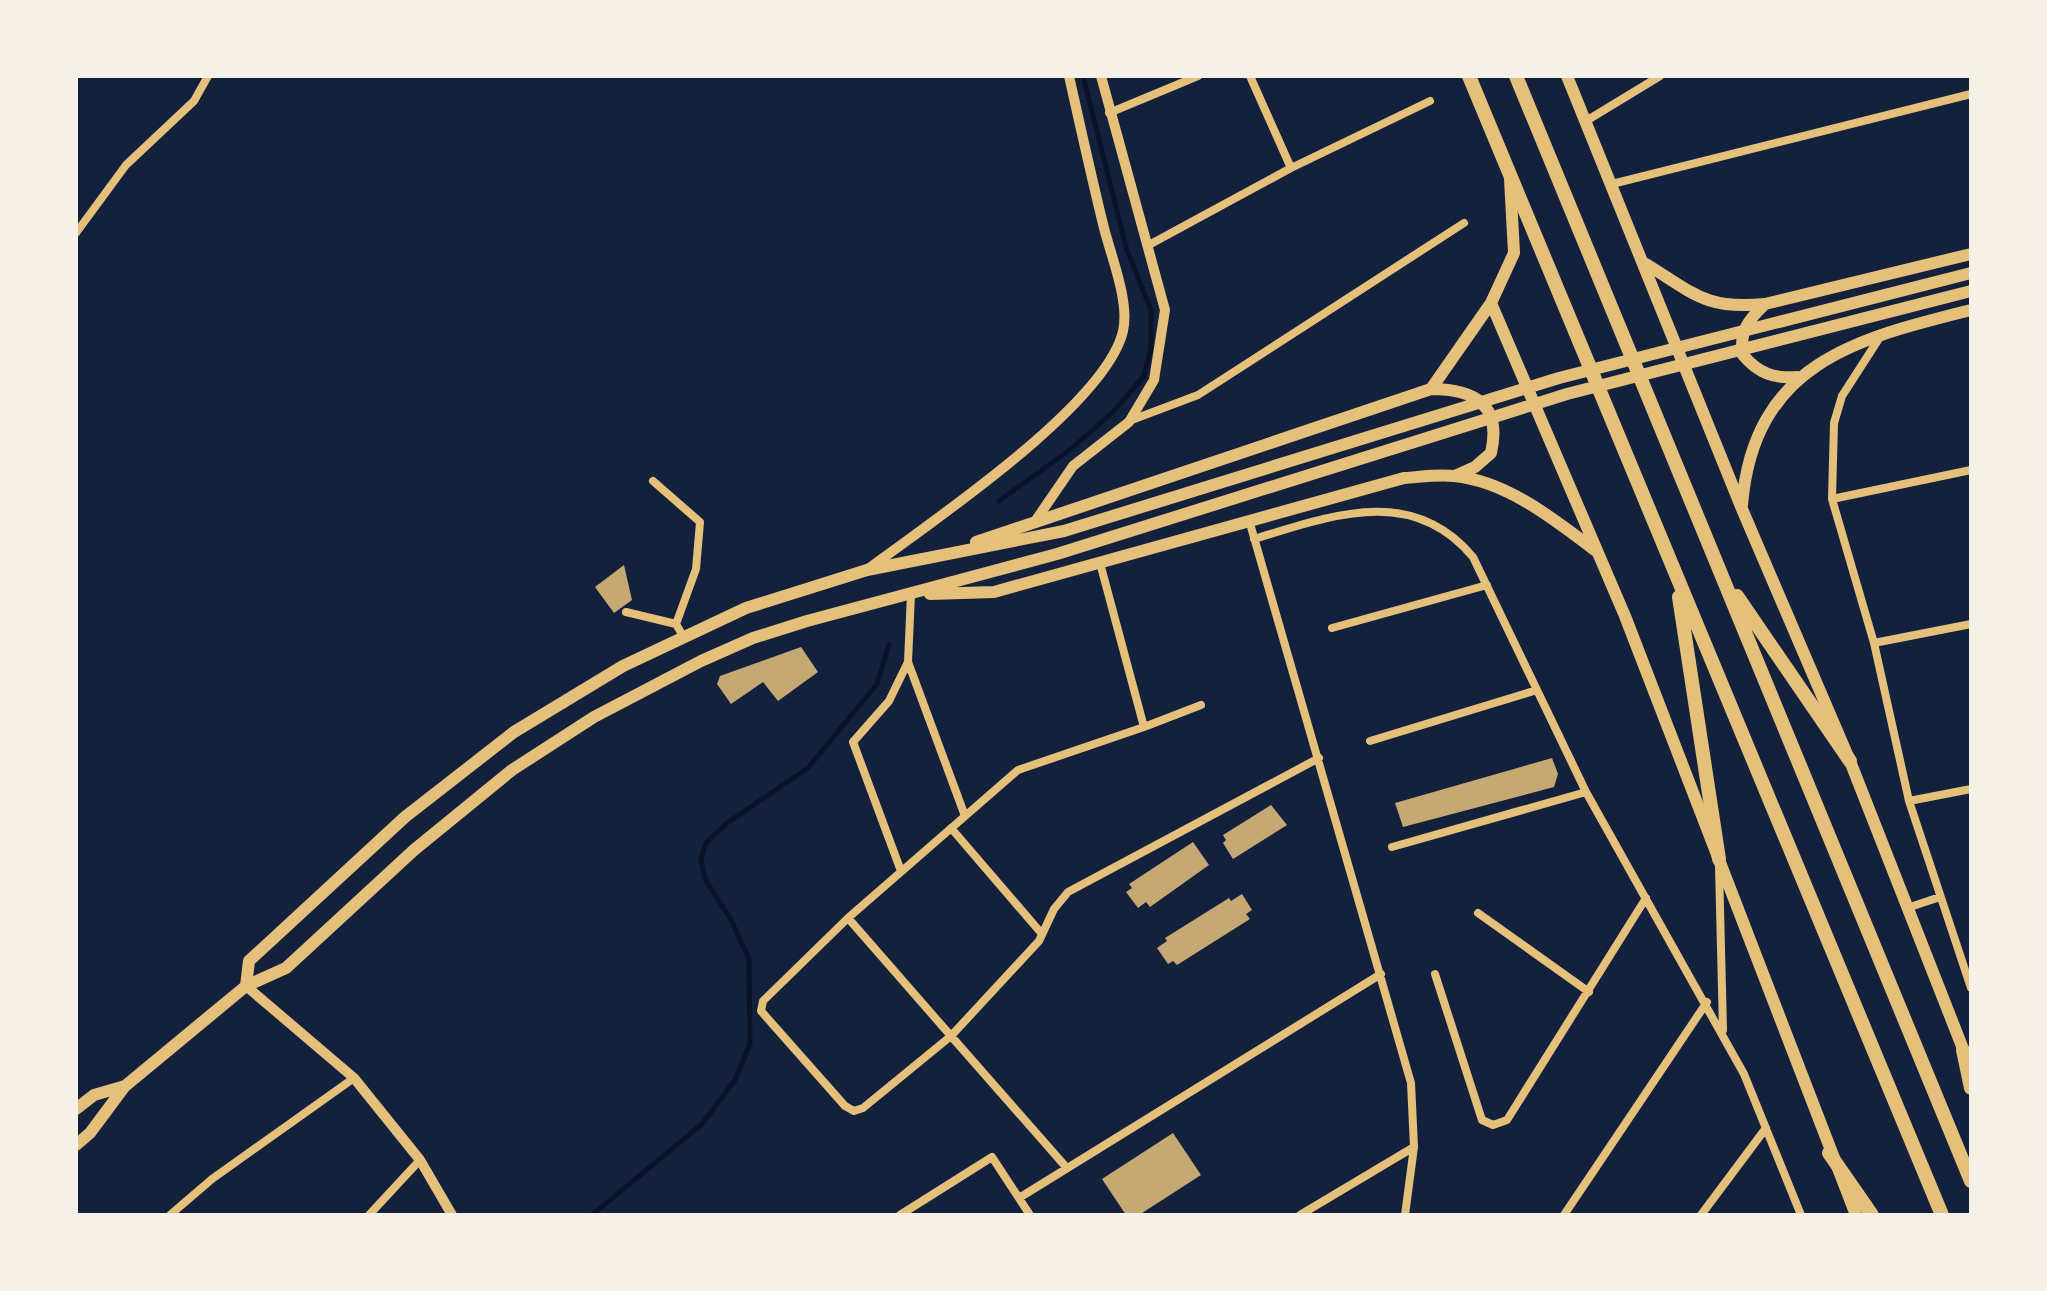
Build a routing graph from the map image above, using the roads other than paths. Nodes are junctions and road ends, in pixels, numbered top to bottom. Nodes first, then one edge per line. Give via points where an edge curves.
1 (208, 76) edge
2 (1069, 76) edge
3 (1101, 76) edge
4 (1198, 76) edge
5 (1250, 76) edge
6 (1469, 76) edge
7 (1516, 76) edge
8 (1567, 76) edge
9 (1660, 76) edge
10 (1971, 94) edge
11 (1430, 101) dead end
12 (1109, 113) junction
13 (1586, 121) junction
14 (1291, 168) junction
15 (1510, 176) junction
16 (1612, 184) junction
17 (1464, 223) dead end
18 (76, 233) edge
19 (1147, 246) junction
20 (1971, 254) edge
21 (1646, 264) junction
22 (1971, 273) edge
23 (1971, 291) edge
24 (1491, 303) junction
25 (1765, 304) junction
26 (1971, 310) edge
27 (1883, 332) junction
28 (1797, 377) junction
29 (1431, 389) junction
30 (1129, 422) junction
31 (1971, 470) edge
32 (1455, 476) junction
33 (653, 481) dead end
34 (1832, 499) junction
35 (1742, 509) junction
36 (1036, 520) junction
37 (1249, 520) junction
38 (1254, 539) junction
39 (1597, 552) junction
40 (939, 555) junction
41 (1100, 563) junction
42 (867, 570) junction
43 (1720, 572) junction
44 (1676, 577) junction
45 (1487, 585) junction
46 (911, 594) junction
47 (626, 612) dead end
48 (1971, 624) edge
49 (1332, 628) dead end
50 (679, 630) junction
51 (1874, 643) junction
52 (908, 662) junction
53 (1537, 690) junction
54 (1201, 705) dead end
55 (1144, 727) junction
56 (1370, 741) dead end
57 (1319, 758) junction
58 (1850, 761) junction
59 (1971, 789) edge
60 (1586, 792) junction
61 (1909, 801) junction
62 (965, 816) junction
63 (951, 828) junction
64 (1392, 847) dead end
65 (1719, 859) junction
66 (901, 871) junction
67 (1940, 897) junction
68 (1646, 898) junction
69 (1907, 908) junction
70 (1478, 913) dead end
71 (848, 918) junction
72 (1042, 934) junction
73 (1971, 956) edge
74 (1960, 959) junction
75 (1381, 974) junction
76 (1435, 974) dead end
77 (246, 986) junction
78 (1971, 988) edge
79 (1589, 992) junction
80 (1707, 1002) junction
81 (1723, 1031) junction
82 (951, 1036) junction
83 (1963, 1050) junction
84 (1971, 1070) edge
85 (354, 1078) junction
86 (125, 1086) junction
87 (1971, 1088) edge
88 (76, 1109) edge
89 (1766, 1128) junction
90 (76, 1145) edge
91 (1414, 1147) junction
92 (1829, 1153) junction
93 (420, 1160) junction
94 (1066, 1167) junction
95 (1971, 1181) edge
96 (1019, 1198) junction
97 (170, 1215) edge
98 (369, 1215) edge
99 (452, 1215) edge
100 (900, 1215) edge
101 (1030, 1215) edge
102 (1300, 1215) edge
103 (1405, 1215) edge
104 (1564, 1215) edge
105 (1701, 1215) edge
106 (1801, 1215) edge
107 (1856, 1215) edge
108 (1872, 1215) edge
109 (1942, 1215) edge

1 - 18 street via 194,101 126,165
2 - 42 street via 1120,286 1123,330 1082,399
3 - 12 street
4 - 12 street
5 - 14 street
6 - 15 highway
7 - 43 highway
8 - 13 main road
9 - 13 street
10 - 16 street
11 - 14 street
12 - 19 street
13 - 16 main road
14 - 19 street
15 - 24 main road via 1514,253
15 - 44 highway
16 - 21 main road
17 - 30 street via 1198,395
19 - 30 street via 1165,310 1163,339 1154,380
20 - 25 main road
21 - 25 main road via 1714,305
21 - 35 main road
22 - 40 main road via 1559,378 1064,531
23 - 46 main road via 1567,394 1057,554
24 - 29 main road
24 - 39 main road
25 - 28 main road via 1743,332 1743,355 1760,372
26 - 27 main road
27 - 28 main road
27 - 34 street via 1842,396 1834,423
28 - 35 main road via 1755,446
29 - 32 main road via 1467,393 1489,411 1494,425 1491,453
29 - 36 main road
30 - 36 street via 1073,466
31 - 34 street
32 - 37 main road via 1404,478
32 - 39 main road via 1529,504
33 - 50 street via 700,522 696,569
34 - 51 street
35 - 58 main road
36 - 40 main road
37 - 38 street
37 - 41 main road
38 - 45 street via 1337,514 1414,515 1457,538
38 - 57 street
39 - 65 main road
40 - 42 main road
41 - 46 main road via 994,592
41 - 55 street
42 - 50 main road
43 - 58 highway
43 - 95 highway
44 - 65 highway
44 - 109 highway
45 - 49 street
45 - 53 street
46 - 52 street
46 - 77 main road via 753,638 594,717 464,808 286,968
47 - 50 street
48 - 51 street
50 - 77 main road via 514,732 454,777 249,961
51 - 61 street
52 - 62 street
52 - 66 street via 889,701 853,742
53 - 56 street
53 - 60 street
54 - 55 street
55 - 62 street via 1018,770
57 - 72 street via 1068,892
57 - 75 street
58 - 69 main road
59 - 61 street
60 - 64 street
60 - 68 street
61 - 67 street
62 - 63 street
63 - 66 street
63 - 72 street
65 - 81 street
65 - 92 main road
66 - 71 street
67 - 69 street
67 - 74 street
68 - 79 street
68 - 80 street
69 - 83 main road
70 - 79 street
71 - 82 street
71 - 82 street via 763,1001 766,1020 854,1111
72 - 82 street
73 - 74 street
74 - 78 street
75 - 91 street via 1411,1083
75 - 94 street
76 - 79 street via 1482,1120 1493,1125 1507,1120
77 - 85 street
77 - 86 main road
80 - 81 street
80 - 104 street
81 - 89 street
82 - 94 street
83 - 84 main road
83 - 87 highway
85 - 93 street
85 - 97 street
86 - 88 main road via 94,1095
86 - 90 main road
89 - 105 street
89 - 106 street
91 - 102 street
91 - 103 street
92 - 107 main road
92 - 108 highway
93 - 98 street
93 - 99 street
94 - 96 street
96 - 100 street via 992,1157
96 - 101 street

